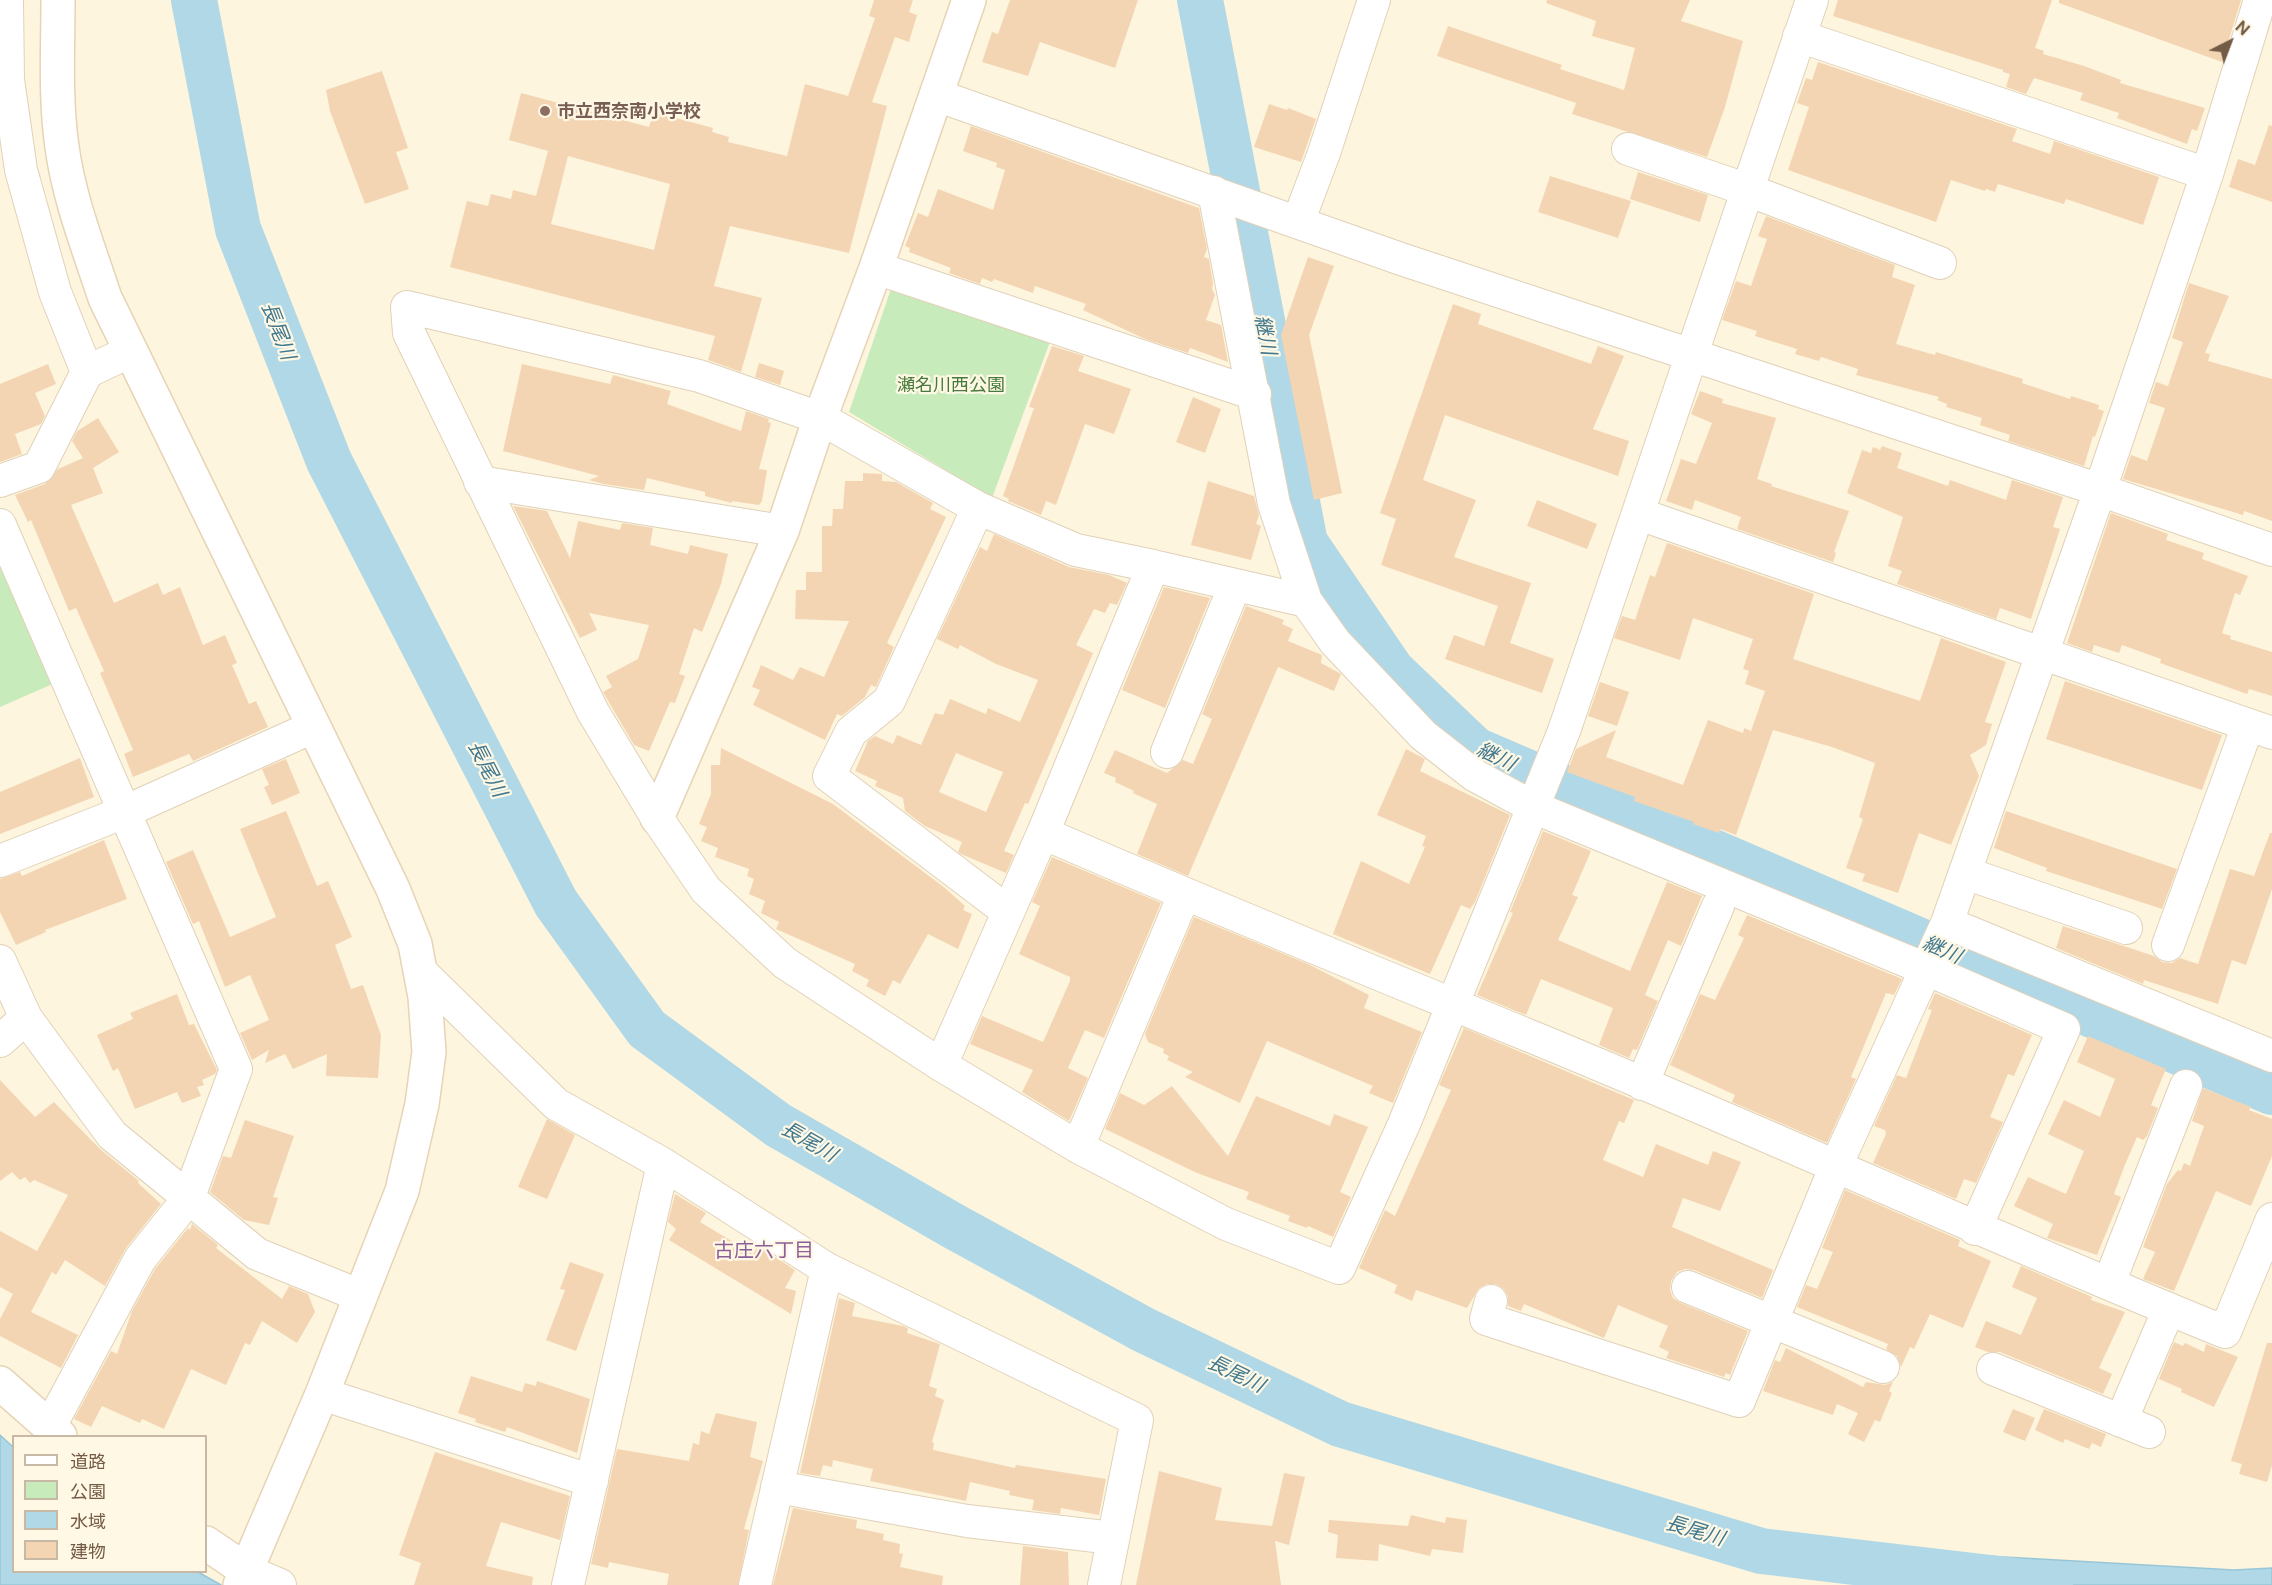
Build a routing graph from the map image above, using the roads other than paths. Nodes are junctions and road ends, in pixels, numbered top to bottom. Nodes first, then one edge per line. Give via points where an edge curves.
1 (7, 0) edge
2 (58, 0) edge
3 (969, 0) edge
4 (1374, 0) edge
5 (1812, 0) edge
6 (2260, 0) edge
7 (1799, 36) junction
8 (936, 95) junction
9 (1628, 149) dead end
10 (2207, 174) junction
11 (1748, 190) junction
12 (1214, 192) junction
13 (1298, 222) junction
14 (1940, 262) dead end
15 (876, 268) junction
16 (131, 351) junction
17 (1694, 355) junction
18 (87, 372) junction
19 (1255, 394) junction
20 (820, 418) junction
21 (0, 481) edge
22 (480, 482) junction
23 (2100, 490) junction
24 (978, 508) junction
25 (1639, 514) junction
26 (0, 525) edge
27 (782, 531) junction
28 (2272, 550) edge
29 (1153, 566) junction
30 (1235, 585) junction
31 (1306, 601) junction
32 (2040, 655) junction
33 (313, 727) junction
34 (2260, 729) edge
35 (1167, 752) dead end
36 (1533, 807) junction
37 (123, 813) junction
38 (657, 818) junction
39 (1043, 834) junction
40 (0, 861) edge
41 (1965, 873) junction
42 (1184, 895) junction
43 (1718, 906) dead end
44 (1007, 911) junction
45 (1947, 923) junction
46 (2126, 928) dead end
47 (2168, 945) dead end
48 (0, 961) edge
49 (1926, 969) junction
50 (420, 971) junction
51 (1451, 1005) junction
52 (26, 1018) junction
53 (0, 1041) edge
54 (2272, 1056) edge
55 (941, 1065) junction
56 (1642, 1084) junction
57 (2186, 1086) dead end
58 (1078, 1147) junction
59 (663, 1164) junction
60 (1835, 1168) junction
61 (188, 1199) junction
62 (2272, 1219) edge
63 (1975, 1228) junction
64 (827, 1269) junction
65 (2109, 1284) junction
66 (1688, 1287) dead end
67 (361, 1296) junction
68 (1491, 1301) dead end
69 (2169, 1309) junction
70 (1773, 1322) junction
71 (1883, 1367) dead end
72 (1993, 1369) dead end
73 (0, 1383) edge
74 (322, 1394) junction
75 (55, 1432) edge
76 (592, 1480) junction
77 (777, 1487) junction
78 (1113, 1538) junction
79 (207, 1544) edge
80 (243, 1579) edge
81 (280, 1585) edge
82 (568, 1585) edge
83 (755, 1585) edge
84 (1104, 1585) edge

1 - 18 street via 8,80 21,170 55,292
2 - 16 street via 62,148 76,210 105,298
3 - 8 street
4 - 13 street
5 - 7 street
6 - 10 street
7 - 10 street
7 - 11 street
8 - 12 street
8 - 15 street
9 - 11 street
10 - 23 street
11 - 14 street
11 - 17 street
12 - 13 street
12 - 19 street
13 - 17 street
15 - 19 street
15 - 20 street
16 - 18 street
16 - 33 street
17 - 23 street
17 - 25 street
18 - 21 street via 39,466
19 - 31 street via 1274,504
20 - 22 street via 699,376 396,304
20 - 24 street
20 - 27 street
22 - 27 street
22 - 38 street via 592,712
23 - 28 street
23 - 32 street
24 - 29 street via 1076,550
24 - 44 street via 889,701 851,732 829,776
25 - 32 street
25 - 36 street
26 - 37 street
27 - 38 street
29 - 30 street
29 - 39 street
30 - 31 street
30 - 35 street
31 - 36 street via 1335,642 1423,735 1474,775
32 - 34 street
32 - 41 street
33 - 37 street
33 - 50 street via 393,889 415,944
34 - 47 street
36 - 49 street
36 - 51 street
37 - 40 street
37 - 61 street via 236,1069
38 - 55 street via 706,890 785,963
39 - 42 street
39 - 44 street
41 - 45 street
41 - 46 street
42 - 51 street
42 - 58 street
43 - 56 street
44 - 55 street
45 - 49 street
45 - 54 street
48 - 52 street
49 - 60 street
49 - 63 street via 2064,1029
50 - 59 street via 556,1104
50 - 67 street via 429,1052 422,1104 402,1191
51 - 56 street
51 - 58 street via 1404,1124 1339,1268 1226,1224
52 - 53 street
52 - 61 street via 112,1135
55 - 58 street
56 - 60 street
57 - 65 street
59 - 64 street
59 - 76 street
60 - 63 street
60 - 70 street
61 - 67 street via 257,1254
61 - 75 street via 140,1259
62 - 69 street via 2225,1332
63 - 65 street
64 - 77 street
64 - 78 street via 1137,1420
65 - 69 street
66 - 70 street
67 - 74 street
68 - 70 street via 1486,1319 1739,1401
69 - 72 street via 2135,1427
70 - 71 street
73 - 75 street
74 - 76 street
74 - 80 street
76 - 82 street
77 - 78 street via 967,1521
77 - 83 street
78 - 84 street
79 - 80 street
80 - 81 street

